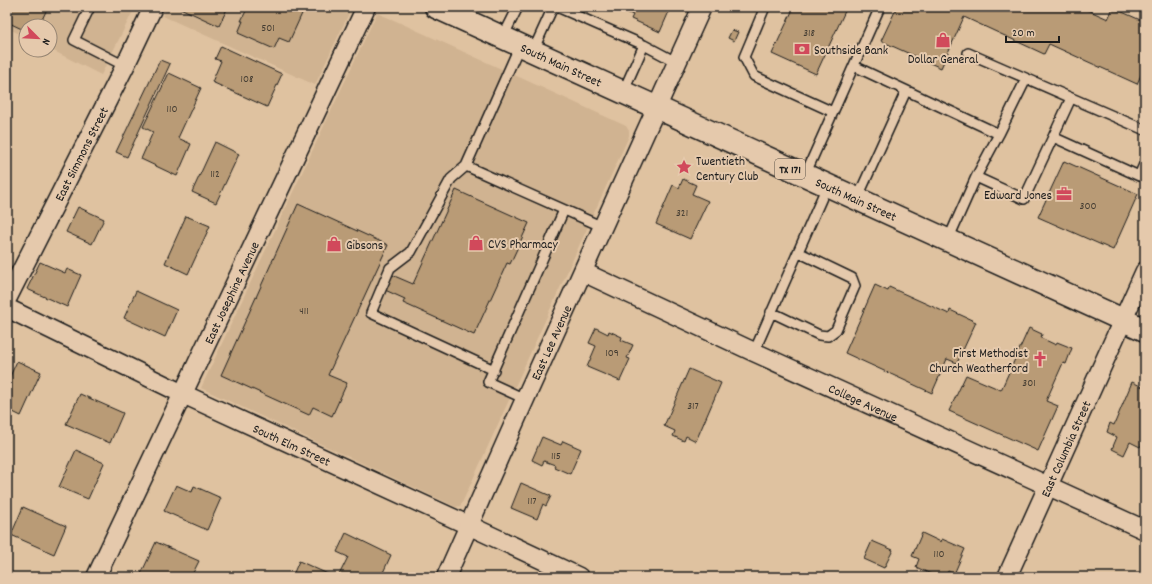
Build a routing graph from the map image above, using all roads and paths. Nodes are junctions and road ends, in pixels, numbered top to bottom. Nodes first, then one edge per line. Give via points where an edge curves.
1 (90, 7) edge
2 (153, 7) edge
3 (366, 7) edge
4 (436, 7) edge
5 (518, 7) edge
6 (553, 7) edge
7 (557, 7) edge
8 (702, 7) edge
9 (766, 7) edge
10 (880, 7) edge
11 (519, 45) junction
12 (644, 45) junction
13 (968, 53) dead end
14 (678, 63) junction
15 (125, 66) junction
16 (854, 66) junction
17 (1026, 79) junction
18 (906, 91) junction
19 (623, 92) junction
20 (1071, 98) junction
21 (657, 108) junction
22 (833, 112) junction
23 (1145, 130) edge
24 (999, 134) junction
25 (1053, 137) junction
26 (1145, 162) edge
27 (466, 166) junction
28 (805, 176) junction
29 (976, 177) junction
30 (827, 186) junction
31 (857, 199) junction
32 (564, 210) junction
33 (603, 227) junction
34 (948, 240) junction
35 (798, 252) junction
36 (1145, 271) edge
37 (583, 272) junction
38 (7, 298) edge
39 (7, 308) edge
40 (772, 312) junction
41 (1123, 320) junction
42 (1145, 330) edge
43 (754, 352) junction
44 (494, 370) junction
45 (183, 394) junction
46 (524, 399) junction
47 (1048, 486) junction
48 (468, 525) junction
49 (1145, 530) edge
50 (96, 577) edge
51 (446, 577) edge
52 (579, 577) edge
53 (1007, 577) edge

1 - 15 lane via 74,40
2 - 15 street, East Simmons Street
3 - 45 street, East Josephine Avenue
4 - 11 main road, South Main Street / TX 171
5 - 11 lane
6 - 11 lane
7 - 12 lane
8 - 14 street, East Lee Avenue
9 - 22 lane via 744,57 754,76
10 - 16 lane
11 - 19 main road, South Main Street / TX 171
11 - 27 lane
12 - 14 lane
12 - 19 lane
13 - 17 lane
14 - 21 street, East Lee Avenue
15 - 38 street, East Simmons Street
16 - 18 lane
16 - 22 lane
17 - 20 lane
17 - 24 lane
18 - 24 lane
18 - 31 lane
19 - 21 main road, South Main Street / TX 171
20 - 23 lane
20 - 25 lane
21 - 28 main road, South Main Street / TX 171
21 - 33 street, East Lee Avenue
22 - 28 lane
24 - 29 lane
25 - 26 lane via 1139,176
25 - 29 lane via 1024,199
27 - 32 lane
27 - 44 lane via 451,179 411,252 390,268 372,313
28 - 30 main road, South Main Street / TX 171
29 - 34 lane
30 - 31 main road, South Main Street / TX 171
30 - 35 lane
31 - 34 main road, South Main Street / TX 171
32 - 33 lane
32 - 44 lane
33 - 37 street, East Lee Avenue
34 - 41 main road, South Main Street / TX 171
35 - 40 lane
35 - 40 lane via 852,278 855,286 836,330 828,336 819,335
36 - 41 street, East Columbia Street
37 - 43 street, College Avenue
37 - 46 street, East Lee Avenue
39 - 45 street, South Elm Street
40 - 43 lane
41 - 42 main road, South Main Street / TX 171
41 - 47 street, East Columbia Street
43 - 47 street, College Avenue
44 - 46 lane via 488,382
45 - 48 street, South Elm Street
45 - 50 street, East Josephine Avenue
46 - 48 street, East Lee Avenue
47 - 49 street, College Avenue
47 - 53 street, East Columbia Street
48 - 51 street, East Lee Avenue
48 - 52 street, South Elm Street

